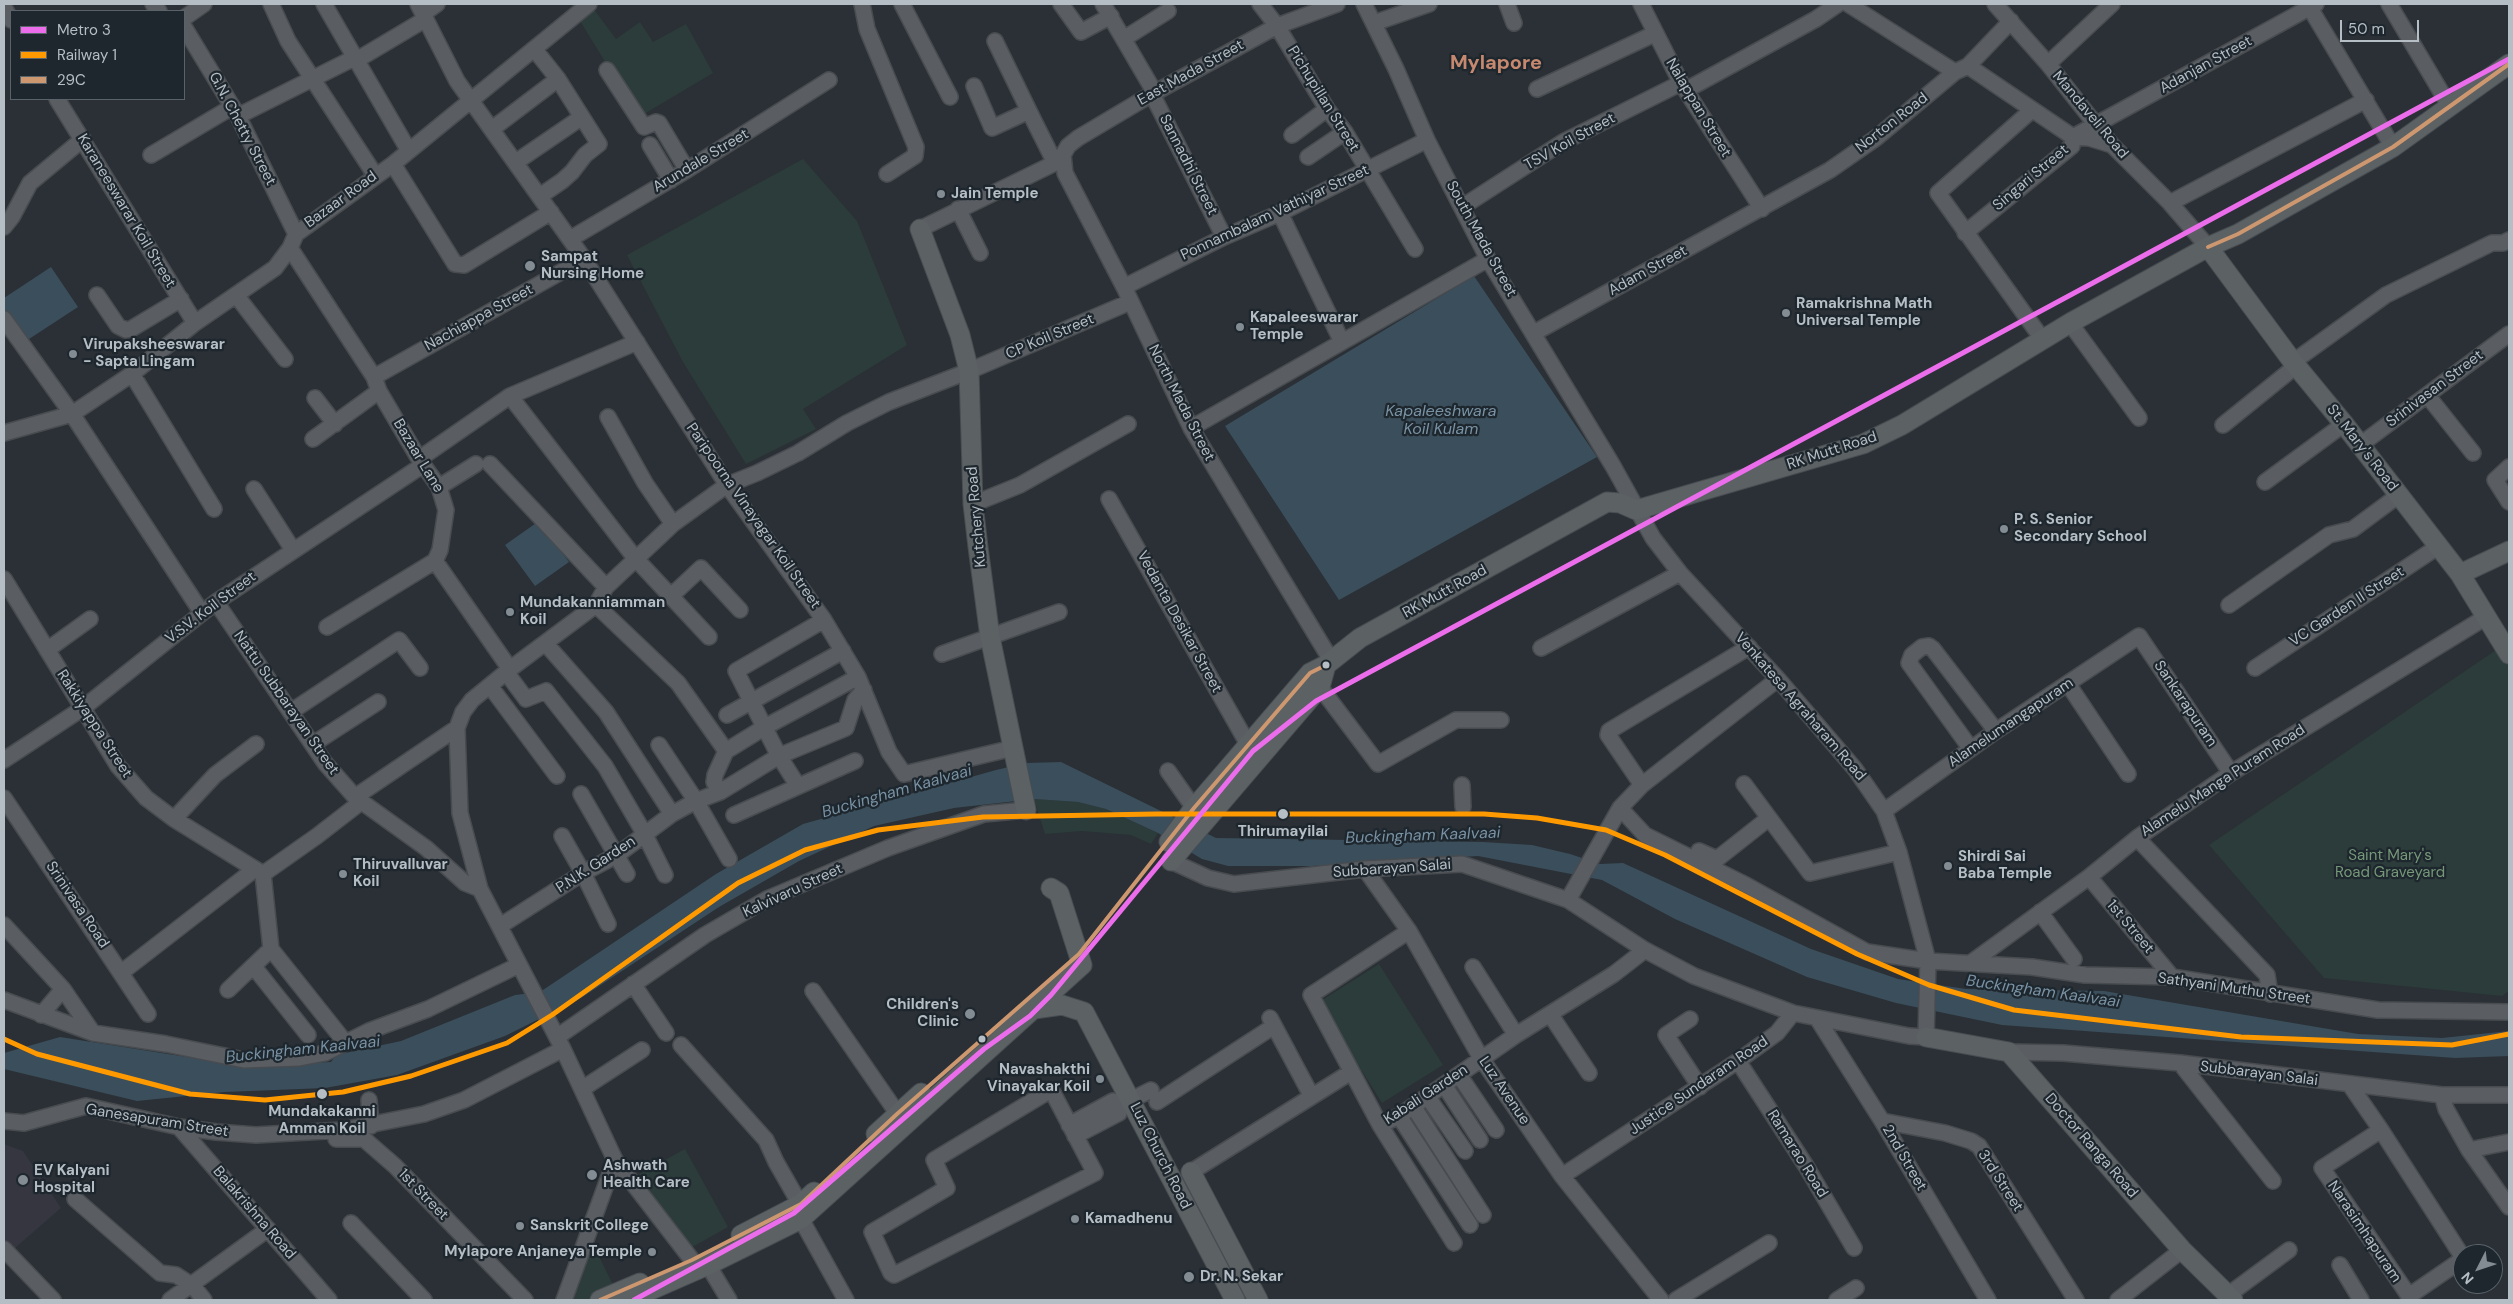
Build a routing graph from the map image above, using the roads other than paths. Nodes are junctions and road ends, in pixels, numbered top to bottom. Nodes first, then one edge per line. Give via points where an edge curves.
1 (204, 4) edge
2 (271, 4) edge
3 (324, 4) edge
4 (437, 4) edge
5 (589, 4) edge
6 (862, 4) edge
7 (902, 4) edge
8 (1061, 4) edge
9 (1260, 4) edge
10 (1337, 4) edge
11 (1364, 4) edge
12 (1429, 4) edge
13 (1506, 4) edge
14 (1641, 4) edge
15 (1838, 4) edge
16 (1848, 4) edge
17 (1995, 4) edge
18 (2112, 4) edge
19 (2389, 4) edge
20 (2313, 6) edge
21 (1107, 10) edge
22 (1168, 10) dead end
23 (422, 12) edge
24 (2011, 14) edge
25 (185, 17) edge
26 (1374, 23) junction
27 (1514, 24) dead end
28 (1277, 26) junction
29 (185, 29) edge
30 (1654, 34) junction
31 (1125, 38) junction
32 (995, 40) dead end
33 (535, 50) junction
34 (354, 59) junction
35 (2048, 64) junction
36 (2509, 64) edge
37 (1961, 69) junction
38 (607, 70) dead end
39 (312, 79) junction
40 (558, 79) junction
41 (829, 80) dead end
42 (974, 86) dead end
43 (1683, 86) junction
44 (1537, 89) dead end
45 (1153, 93) junction
46 (950, 97) dead end
47 (58, 100) edge
48 (471, 100) junction
49 (2366, 100) junction
50 (2450, 107) junction
51 (1327, 109) junction
52 (2032, 110) junction
53 (1029, 111) junction
54 (235, 112) junction
55 (582, 117) junction
56 (2096, 125) junction
57 (492, 129) junction
58 (1345, 132) junction
59 (1292, 135) dead end
60 (2073, 137) junction
61 (83, 139) junction
62 (1427, 140) junction
63 (650, 145) dead end
64 (2112, 145) junction
65 (2393, 147) junction
66 (409, 151) junction
67 (151, 154) dead end
68 (1308, 157) dead end
69 (516, 162) junction
70 (1060, 163) junction
71 (393, 164) junction
72 (687, 170) junction
73 (1367, 170) junction
74 (887, 174) dead end
75 (375, 175) junction
76 (671, 180) junction
77 (540, 196) junction
78 (2170, 203) junction
79 (1462, 207) junction
80 (958, 209) junction
81 (1762, 209) junction
82 (551, 212) junction
83 (1280, 213) junction
84 (4, 227) edge
85 (920, 229) joint
86 (1965, 233) junction
87 (296, 234) junction
88 (1224, 237) junction
89 (570, 239) junction
90 (2509, 240) edge
91 (290, 248) junction
92 (2208, 248) junction
93 (1415, 249) dead end
94 (980, 253) dead end
95 (584, 259) junction
96 (1488, 259) junction
97 (1124, 287) junction
98 (97, 294) dead end
99 (236, 295) junction
100 (181, 299) junction
101 (1130, 302) junction
102 (4, 319) edge
103 (195, 323) junction
104 (2070, 323) junction
105 (1534, 333) junction
106 (2038, 333) dead end
107 (2509, 334) edge
108 (637, 342) junction
109 (1342, 342) junction
110 (285, 359) dead end
111 (2295, 364) junction
112 (969, 372) junction
113 (132, 374) junction
114 (377, 384) junction
115 (2427, 395) junction
116 (510, 396) junction
117 (315, 398) dead end
118 (72, 414) junction
119 (608, 417) dead end
120 (2139, 418) dead end
121 (335, 424) junction
122 (1128, 424) dead end
123 (2344, 424) junction
124 (2223, 425) dead end
125 (1191, 428) junction
126 (4, 433) edge
127 (313, 439) dead end
128 (2360, 445) junction
129 (2473, 453) dead end
130 (421, 462) junction
131 (1613, 466) joint
132 (2509, 467) edge
133 (2265, 482) dead end
134 (727, 485) junction
135 (439, 487) junction
136 (254, 489) dead end
137 (2399, 495) junction
138 (1109, 499) dead end
139 (2509, 502) edge
140 (973, 504) junction
141 (214, 509) dead end
142 (1636, 510) junction
143 (673, 524) junction
144 (2440, 546) junction
145 (293, 550) junction
146 (2509, 550) edge
147 (635, 558) junction
148 (435, 561) junction
149 (1680, 573) junction
150 (2460, 574) junction
151 (4, 579) edge
152 (606, 587) junction
153 (670, 597) junction
154 (216, 602) junction
155 (596, 605) junction
156 (2230, 605) dead end
157 (740, 610) dead end
158 (1059, 612) dead end
159 (202, 613) junction
160 (2486, 616) junction
161 (90, 619) dead end
162 (824, 620) junction
163 (327, 628) dead end
164 (2139, 636) joint
165 (990, 637) junction
166 (709, 638) dead end
167 (546, 644) junction
168 (1749, 647) junction
169 (1541, 648) dead end
170 (47, 650) junction
171 (843, 651) junction
172 (942, 654) dead end
173 (2509, 654) edge
174 (1329, 662) junction
175 (420, 668) dead end
176 (2255, 668) dead end
177 (508, 670) junction
178 (1778, 679) junction
179 (861, 683) junction
180 (2068, 684) junction
181 (490, 686) junction
182 (1320, 687) junction
183 (751, 701) junction
184 (378, 702) dead end
185 (83, 708) junction
186 (292, 711) junction
187 (727, 715) dead end
188 (1500, 720) dead end
189 (765, 727) junction
190 (457, 728) junction
191 (1996, 731) junction
192 (256, 744) dead end
193 (313, 744) junction
194 (659, 745) dead end
195 (1249, 746) junction
196 (1971, 749) junction
197 (726, 751) junction
198 (1014, 752) junction
199 (779, 756) junction
200 (4, 760) edge
201 (855, 761) dead end
202 (1168, 772) dead end
203 (2231, 773) junction
204 (2128, 774) dead end
205 (557, 776) dead end
206 (1744, 784) dead end
207 (1462, 785) dead end
208 (1642, 785) junction
209 (798, 786) junction
210 (720, 792) junction
211 (581, 794) dead end
212 (4, 798) edge
213 (358, 799) junction
214 (696, 801) junction
215 (1025, 805) joint
216 (1463, 807) dead end
217 (1193, 810) junction
218 (1618, 811) junction
219 (1884, 811) junction
220 (672, 814) junction
221 (734, 815) dead end
222 (1769, 818) junction
223 (174, 819) junction
224 (644, 833) junction
225 (562, 836) dead end
226 (2136, 838) junction
227 (1675, 839) dead end
228 (1174, 851) junction
229 (1899, 852) junction
230 (617, 855) junction
231 (729, 859) dead end
232 (1364, 869) junction
233 (259, 871) junction
234 (584, 873) junction
235 (627, 874) dead end
236 (664, 875) dead end
237 (2089, 877) junction
238 (1051, 888) dead end
239 (480, 889) junction
240 (1571, 895) junction
241 (2040, 912) junction
242 (608, 924) dead end
243 (500, 926) junction
244 (4, 927) edge
245 (1409, 931) junction
246 (271, 949) junction
247 (1644, 950) junction
248 (2074, 959) dead end
249 (1928, 961) junction
250 (1972, 962) junction
251 (519, 965) junction
252 (254, 967) junction
253 (1473, 967) dead end
254 (122, 972) junction
255 (2172, 977) junction
256 (633, 984) junction
257 (63, 989) junction
258 (228, 990) dead end
259 (813, 991) dead end
260 (2270, 994) junction
261 (4, 1000) edge
262 (1034, 1009) junction
263 (2509, 1012) edge
264 (1793, 1013) junction
265 (148, 1014) dead end
266 (1550, 1014) junction
267 (41, 1015) junction
268 (1690, 1018) dead end
269 (1817, 1018) junction
270 (94, 1033) junction
271 (666, 1033) dead end
272 (308, 1035) dead end
273 (1516, 1035) junction
274 (1926, 1037) junction
275 (345, 1042) junction
276 (560, 1043) junction
277 (680, 1045) dead end
278 (642, 1050) dead end
279 (2009, 1052) junction
280 (1481, 1058) junction
281 (1738, 1061) junction
282 (2180, 1063) junction
283 (945, 1072) dead end
284 (1351, 1072) junction
285 (1589, 1073) dead end
286 (1459, 1075) junction
287 (1444, 1085) junction
288 (2350, 1085) junction
289 (1700, 1087) junction
290 (582, 1089) junction
291 (1311, 1095) junction
292 (2442, 1095) junction
293 (2509, 1095) edge
294 (1427, 1096) junction
295 (369, 1100) dead end
296 (1126, 1103) junction
297 (1413, 1106) junction
298 (1398, 1116) junction
299 (901, 1120) junction
300 (4, 1121) edge
301 (1882, 1121) junction
302 (1380, 1125) junction
303 (371, 1126) junction
304 (179, 1127) junction
305 (343, 1130) joint
306 (1072, 1130) junction
307 (1496, 1130) dead end
308 (2381, 1130) junction
309 (298, 1140) dead end
310 (1480, 1140) dead end
311 (2509, 1142) edge
312 (2469, 1150) junction
313 (1465, 1151) dead end
314 (615, 1160) junction
315 (1192, 1172) joint
316 (1562, 1176) junction
317 (2273, 1181) dead end
318 (75, 1199) dead end
319 (2509, 1207) edge
320 (800, 1212) junction
321 (1483, 1215) dead end
322 (351, 1223) dead end
323 (1470, 1225) dead end
324 (268, 1229) junction
325 (1454, 1243) dead end
326 (1769, 1243) dead end
327 (1854, 1248) dead end
328 (4, 1249) edge
329 (2182, 1250) junction
330 (2289, 1250) dead end
331 (1237, 1260) junction
332 (700, 1263) junction
333 (2340, 1265) dead end
334 (1219, 1270) junction
335 (193, 1286) junction
336 (1856, 1288) dead end
337 (2230, 1298) edge
338 (53, 1300) edge
339 (170, 1300) edge
340 (204, 1300) edge
341 (329, 1300) edge
342 (424, 1300) edge
343 (525, 1300) edge
344 (564, 1300) edge
345 (600, 1300) edge
346 (628, 1300) edge
347 (729, 1300) edge
348 (846, 1300) edge
349 (1235, 1300) edge
350 (1258, 1300) edge
351 (1661, 1300) edge
352 (1676, 1300) edge
353 (1837, 1300) edge
354 (1988, 1300) edge
355 (2076, 1300) edge
356 (2118, 1300) edge
357 (2361, 1300) edge

1 - 25 street
2 - 39 street via 288,41
3 - 34 street
4 - 23 street
5 - 33 street, Bazaar Road
6 - 74 street via 867,28 916,147 915,156
7 - 46 street
8 - 21 street via 1080,32
9 - 28 street, Pichupillan Street
10 - 28 street, East Mada Street
11 - 26 street, South Mada Street
12 - 26 street
13 - 27 street
14 - 30 street, Nalappan Street
15 - 43 street, TSV Koil Street via 1816,19
16 - 37 street
17 - 24 street, Mandaveli Road
18 - 35 street
19 - 50 street
20 - 49 street
20 - 56 street, Adanjan Street
21 - 31 street, Sannadhi Street
22 - 31 street
23 - 34 street
23 - 48 street, Paripoorna Vinayagar Koil Street via 457,81
24 - 35 street, Mandaveli Road
24 - 37 street, Norton Road
26 - 62 street, South Mada Street
28 - 45 street, East Mada Street
28 - 51 street, Pichupillan Street
29 - 54 street, G.N. Chetty Street
30 - 43 street, Nalappan Street
30 - 44 street
31 - 45 street, Sannadhi Street
32 - 53 street, North Mada Street
33 - 40 street
33 - 48 street, Bazaar Road
34 - 39 street
34 - 66 street
35 - 56 street, Mandaveli Road
36 - 50 main road, RK Mutt Road
37 - 52 street
37 - 81 street, Norton Road via 1876,138 1830,170
38 - 72 street via 644,127 659,123
39 - 54 street
39 - 75 street
40 - 55 street
40 - 57 street
41 - 72 street, Arundale Street
42 - 53 street via 992,128
43 - 79 street, TSV Koil Street via 1563,142
43 - 81 street, Nalappan Street
45 - 70 street, East Mada Street via 1068,146
45 - 88 street, Sannadhi Street
47 - 61 street, Karaneeswarar Koil Street
48 - 57 street, Paripoorna Vinayagar Koil Street
48 - 66 street, Bazaar Road
49 - 65 street
49 - 78 street
50 - 65 main road, RK Mutt Road
51 - 58 street, Pichupillan Street
51 - 59 street
52 - 60 street
52 - 86 street via 1938,193
53 - 70 street, North Mada Street
54 - 67 street
54 - 87 street, G.N. Chetty Street
55 - 69 street
55 - 77 street via 599,144 578,162 567,177
56 - 60 street, Singari Street
56 - 64 street, Mandaveli Road
57 - 69 street, Paripoorna Vinayagar Koil Street
58 - 68 street
58 - 73 street, Pichupillan Street
60 - 64 street
60 - 86 street, Singari Street via 2072,146
61 - 84 street via 30,183
61 - 100 street, Karaneeswarar Koil Street
62 - 73 street, Ponnambalam Vathiyar Street
62 - 79 street, South Mada Street
63 - 76 street
64 - 78 street, Mandaveli Road
65 - 92 main road, RK Mutt Road
66 - 71 street, Bazaar Road
69 - 77 street, Paripoorna Vinayagar Koil Street
70 - 80 street
70 - 97 street, North Mada Street
71 - 75 street, Bazaar Road
71 - 82 street via 455,264 464,264
72 - 76 street, Arundale Street
73 - 83 street, Ponnambalam Vathiyar Street
73 - 93 street, Pichupillan Street
75 - 87 street, Bazaar Road
76 - 89 street, Arundale Street
77 - 82 street, Paripoorna Vinayagar Koil Street
78 - 92 street, Mandaveli Road
79 - 96 street, South Mada Street
80 - 85 street
80 - 94 street
81 - 105 street, Adam Street
82 - 89 street, Paripoorna Vinayagar Koil Street
83 - 88 street, Ponnambalam Vathiyar Street
83 - 109 street
85 - 112 main road, Kutchery Road via 960,335
86 - 106 street
87 - 91 street, Bazaar Road
88 - 97 street, Ponnambalam Vathiyar Street
89 - 95 street, Paripoorna Vinayagar Koil Street
90 - 111 street via 2492,243 2386,295
91 - 99 street, Bazaar Road via 275,268
91 - 114 street, Bazaar Lane
92 - 104 main road, RK Mutt Road
92 - 111 main road, St. Mary's Road
95 - 108 street, Paripoorna Vinayagar Koil Street
95 - 114 street, Nachiappa Street
96 - 105 street, South Mada Street
96 - 109 street
97 - 101 street, North Mada Street
98 - 100 street via 118,326 126,330
99 - 103 street, Bazaar Road
99 - 110 street
100 - 103 street, Karaneeswarar Koil Street
101 - 112 street, CP Koil Street
101 - 125 street, North Mada Street
102 - 118 street
103 - 113 street, Bazaar Road
104 - 120 street
104 - 142 main road, RK Mutt Road via 1902,425 1863,444
105 - 131 street, South Mada Street
107 - 115 street, Srinivasan Street
108 - 116 street, V.S.V. Koil Street
108 - 134 street, Paripoorna Vinayagar Koil Street
109 - 125 street
111 - 123 main road, St. Mary's Road
111 - 124 street
112 - 134 street, CP Koil Street via 889,402 798,453
112 - 140 main road, Kutchery Road
113 - 118 street, Bazaar Road
113 - 141 street
114 - 121 street, Nachiappa Street
114 - 130 street, Bazaar Lane
115 - 128 street, Srinivasan Street
115 - 129 street
116 - 130 street, V.S.V. Koil Street
116 - 147 street
117 - 121 street
118 - 126 street, Bazaar Road
118 - 159 street
119 - 143 street via 645,483
121 - 127 street, Nachiappa Street
122 - 140 street via 1020,485
123 - 128 main road, St. Mary's Road
123 - 133 street
125 - 174 street, North Mada Street
128 - 137 main road, St. Mary's Road
130 - 135 street, Bazaar Lane
130 - 145 street, V.S.V. Koil Street
131 - 142 street, Venkatesa Agraharam Road
132 - 139 street via 2495,480
134 - 143 street, CP Koil Street
134 - 162 street, Paripoorna Vinayagar Koil Street
135 - 148 street, Bazaar Lane via 446,510 440,550
135 - 152 street via 483,464
136 - 145 street
137 - 144 main road, St. Mary's Road
137 - 156 street via 2354,529 2329,535
138 - 195 street, Vedanta Desikar Street
140 - 165 main road, Kutchery Road
142 - 149 street, Venkatesa Agraharam Road
142 - 174 main road, RK Mutt Road via 1607,502 1360,638
143 - 147 street, CP Koil Street
144 - 150 main road, St. Mary's Road
144 - 176 street, VC Garden II Street
145 - 154 street, V.S.V. Koil Street
146 - 150 main road
147 - 152 street, CP Koil Street
147 - 153 street
148 - 163 street
148 - 177 street
149 - 168 street, Venkatesa Agraharam Road
149 - 169 street
150 - 160 main road, St. Mary's Road
151 - 170 street, Rakkiyappa Street
152 - 155 street, CP Koil Street
153 - 157 street via 701,568
153 - 166 street
154 - 159 street, V.S.V. Koil Street
154 - 186 street, Nattu Subbarayan Street
155 - 167 street
155 - 197 street via 678,683
158 - 165 street
159 - 185 street, V.S.V. Koil Street
160 - 173 main road, St. Mary's Road
160 - 203 street, Alamelu Manga Puram Road
161 - 170 street
162 - 171 street, Paripoorna Vinayagar Koil Street
162 - 183 street via 736,671
164 - 180 street, Alamelumangapuram
164 - 203 street, Sankarapuram
165 - 172 street
165 - 198 main road, Kutchery Road
167 - 177 street
167 - 220 street via 606,712
168 - 178 street, Venkatesa Agraharam Road
168 - 208 street via 1609,731 1610,739
170 - 185 street, Rakkiyappa Street
171 - 179 street, Paripoorna Vinayagar Koil Street
171 - 183 street
174 - 182 main road
174 - 195 main road, RK Mutt Road via 1310,673
175 - 186 street via 399,640
177 - 181 street
177 - 224 street via 526,699 546,691 605,766
178 - 208 street
178 - 219 street, Venkatesa Agraharam Road via 1855,769
179 - 189 street
179 - 198 street, Paripoorna Vinayagar Koil Street via 889,752 904,774
179 - 199 street, P.N.K. Garden via 846,728
180 - 191 street, Alamelumangapuram
180 - 204 street
181 - 190 street via 472,700
181 - 205 street
182 - 188 street via 1378,764 1456,720
182 - 228 main road
183 - 187 street
183 - 189 street
184 - 193 street
185 - 200 street, V.S.V. Koil Street
185 - 223 street, Rakkiyappa Street via 118,766 146,798
186 - 193 street, Nattu Subbarayan Street
189 - 197 street
189 - 199 street
190 - 213 street
190 - 239 street via 460,813
191 - 196 street, Alamelumangapuram
191 - 196 street via 1933,649 1922,647 1912,655 1909,663
192 - 223 street via 215,775
193 - 213 street, Nattu Subbarayan Street via 325,763
194 - 214 street
195 - 217 main road, RK Mutt Road
196 - 219 street, Alamelumangapuram
197 - 210 street via 715,775 714,782
198 - 215 main road, Kutchery Road
199 - 209 street
199 - 210 street, P.N.K. Garden
201 - 209 street
202 - 217 street
203 - 226 street, Alamelu Manga Puram Road
206 - 222 street
207 - 216 street
208 - 218 street
209 - 221 street
210 - 214 street, P.N.K. Garden
211 - 230 street
212 - 254 street, Srinivasa Road
213 - 233 street via 317,836
213 - 239 street, Nattu Subbarayan Street via 426,848 465,883
214 - 220 street, P.N.K. Garden
214 - 231 street
215 - 256 street, Kalvivaru Street via 984,814 888,848 767,899 705,935
217 - 228 main road
218 - 240 street
218 - 249 street, Sathyani Muthu Street via 1644,835 1746,885 1867,952
219 - 229 street, Venkatesa Agraharam Road
220 - 224 street, P.N.K. Garden
222 - 227 street via 1717,859
222 - 229 street via 1810,873
223 - 233 street, Rakkiyappa Street
224 - 230 street, P.N.K. Garden
224 - 236 street
225 - 234 street
226 - 237 street, Alamelu Manga Puram Road
226 - 260 street via 2267,975
228 - 232 street, Subbarayan Salai via 1208,878 1234,884
229 - 249 street, Venkatesa Agraharam Road
230 - 234 street, P.N.K. Garden
230 - 235 street
232 - 240 street, Subbarayan Salai via 1462,864
232 - 245 street, Luz Avenue
233 - 246 street
233 - 254 street
234 - 242 street
234 - 243 street, P.N.K. Garden
237 - 241 street, Alamelu Manga Puram Road
237 - 255 street, 1st Street
238 - 262 main road via 1058,893 1082,965
239 - 243 street
240 - 247 street, Subbarayan Salai
241 - 248 street
241 - 250 street, Alamelu Manga Puram Road
243 - 251 street
244 - 257 street
245 - 280 street, Luz Avenue
245 - 284 street, Kabali Garden via 1311,995
246 - 252 street
246 - 275 street
247 - 264 street, Subbarayan Salai via 1694,976
247 - 266 street, Kabali Garden via 1614,974
249 - 250 street, Sathyani Muthu Street
249 - 274 street, Venkatesa Agraharam Road
250 - 255 street, Sathyani Muthu Street via 2085,975
251 - 275 street via 428,1010
251 - 276 street
252 - 258 street
252 - 272 street
253 - 273 street
254 - 265 street, Srinivasa Road
255 - 260 street, Sathyani Muthu Street
256 - 271 street
256 - 276 street, Kalvivaru Street
257 - 267 street
257 - 270 street
259 - 299 street
260 - 263 street, Sathyani Muthu Street via 2378,1010
261 - 267 street
262 - 296 main road, Luz Church Road via 1062,1005 1084,1012
262 - 299 main road
264 - 269 street
264 - 281 street, Justice Sundaram Road via 1777,1033
266 - 273 street, Kabali Garden
266 - 285 street
267 - 270 street
268 - 289 street via 1666,1035
269 - 274 street
269 - 301 street, 2nd Street
270 - 275 street via 244,1060 299,1058 325,1053
273 - 280 street, Kabali Garden
274 - 279 main road
276 - 290 street
276 - 303 street, Kalvivaru Street via 464,1100 424,1114
277 - 320 street via 766,1140
278 - 290 street
279 - 282 street, Subbarayan Salai
279 - 329 main road, Doctor Ranga Road
280 - 286 street, Kabali Garden
280 - 316 street, Luz Avenue
281 - 289 street, Justice Sundaram Road
281 - 327 street, Ramarao Road
282 - 288 street, Subbarayan Salai
282 - 317 street
283 - 299 main road
284 - 291 street
284 - 302 street, Kabali Garden
286 - 287 street, Kabali Garden
286 - 307 street
287 - 294 street, Kabali Garden
287 - 310 street
288 - 292 street, Subbarayan Salai
288 - 308 street, Narasimhapuram
289 - 316 street, Justice Sundaram Road
290 - 314 street
291 - 296 street via 1272,1022 1154,1096
291 - 315 street
292 - 293 street, Subbarayan Salai
292 - 312 street via 2446,1110
294 - 297 street, Kabali Garden
294 - 313 street
295 - 303 street
296 - 306 street via 1113,1101
296 - 334 main road, Luz Church Road
297 - 298 street, Kabali Garden
297 - 321 street
298 - 302 street, Kabali Garden
298 - 323 street
299 - 320 main road
300 - 304 street, Ganesapuram Street via 24,1123 86,1106
301 - 354 street, 2nd Street
301 - 355 street, 3rd Street via 1945,1133 1979,1146
302 - 325 street
303 - 305 street, Kalvivaru Street
304 - 305 street, Ganesapuram Street via 256,1135
304 - 324 street, Balakrishna Road
306 - 306 street via 1095,1171 1093,1175 894,1275 891,1273 872,1232 947,1188 934,1160 1049,1091
308 - 308 street, Narasimhapuram via 2462,1256 2460,1261 2409,1296 2322,1168
309 - 343 street, 1st Street via 364,1139
311 - 312 street
312 - 319 street
314 - 332 street
314 - 344 street
315 - 331 main road, Luz Church Road
316 - 351 street, Luz Avenue
318 - 335 street via 160,1273 176,1275
320 - 332 main road
320 - 348 street
322 - 342 street
324 - 335 street
324 - 341 street, Balakrishna Road
326 - 352 street
328 - 338 street
329 - 337 main road, Doctor Ranga Road
329 - 356 street
330 - 337 street
331 - 334 main road
331 - 350 main road, Luz Church Road
332 - 345 main road
332 - 346 main road
332 - 347 street
333 - 357 street
334 - 349 main road, Luz Church Road
335 - 339 street
335 - 340 street
336 - 353 street

